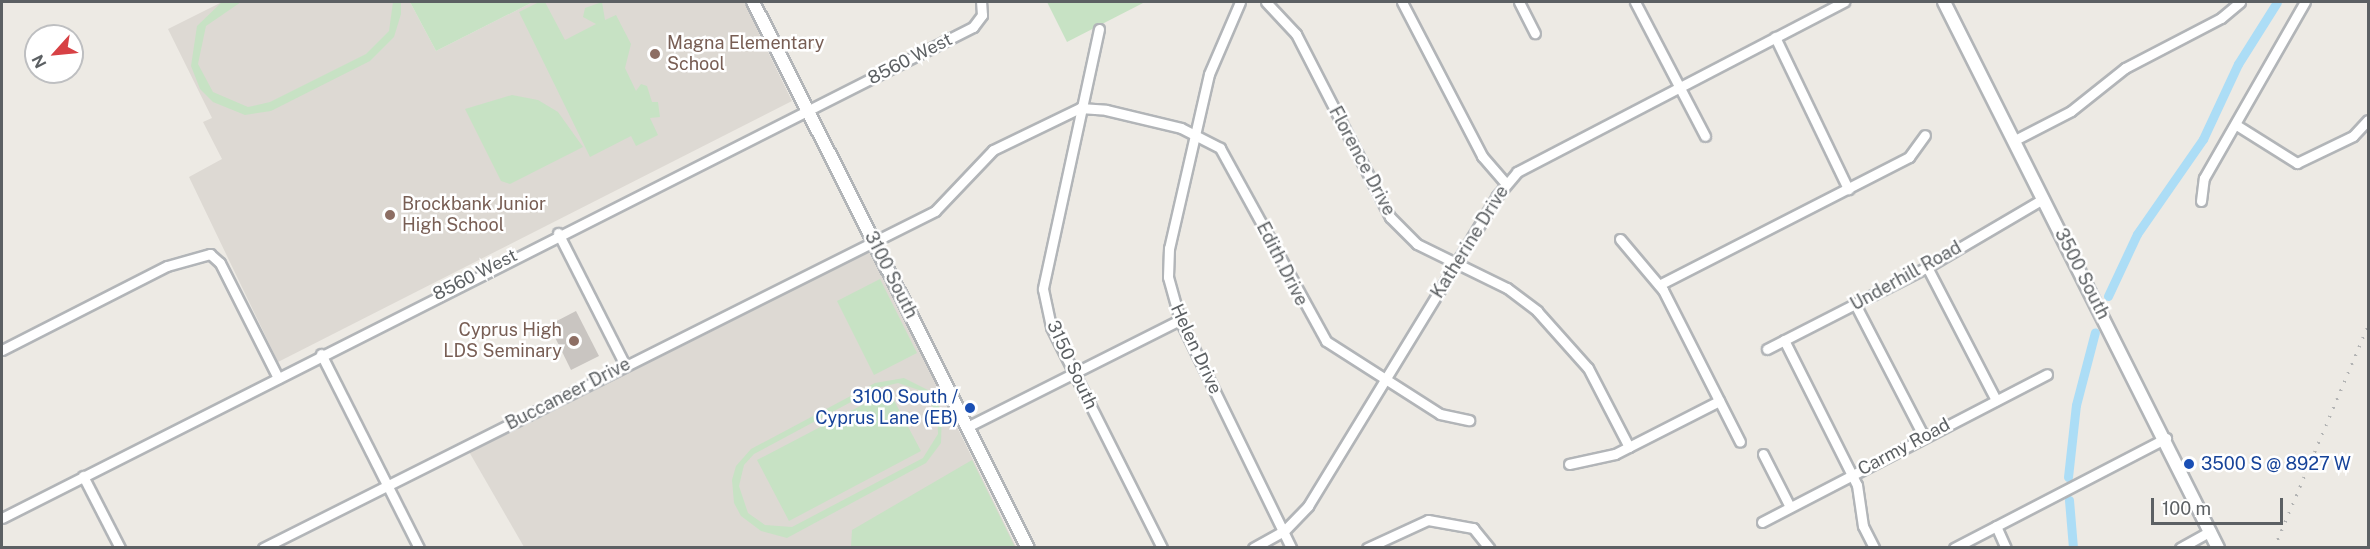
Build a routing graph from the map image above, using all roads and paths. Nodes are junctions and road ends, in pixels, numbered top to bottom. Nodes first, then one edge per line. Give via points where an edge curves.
1 (981, 2) edge
2 (1240, 2) edge
3 (1266, 2) edge
4 (1402, 2) edge
5 (1519, 2) edge
6 (1635, 2) edge
7 (1844, 2) edge
8 (1944, 2) edge
9 (2240, 2) edge
10 (2305, 2) edge
11 (757, 3) edge
12 (1099, 29) dead end
13 (1535, 33) dead end
14 (1774, 37) junction
15 (1679, 86) junction
16 (1080, 108) junction
17 (808, 110) junction
18 (2368, 120) edge
19 (2238, 126) junction
20 (1197, 134) junction
21 (1925, 135) dead end
22 (1704, 136) dead end
23 (2013, 141) junction
24 (1506, 184) junction
25 (1848, 189) junction
26 (2043, 199) junction
27 (2201, 201) dead end
28 (558, 233) junction
29 (1620, 239) dead end
30 (873, 240) junction
31 (1455, 266) junction
32 (1927, 267) junction
33 (1659, 285) junction
34 (1855, 304) junction
35 (1180, 320) junction
36 (1784, 340) junction
37 (2, 350) edge
38 (1767, 350) dead end
39 (321, 354) junction
40 (625, 365) junction
41 (1074, 373) junction
42 (2047, 374) dead end
43 (278, 378) junction
44 (1384, 380) junction
45 (1996, 400) junction
46 (1719, 401) junction
47 (1469, 420) dead end
48 (967, 427) junction
49 (1924, 436) junction
50 (2166, 438) junction
51 (1740, 442) dead end
52 (1629, 447) junction
53 (1763, 454) dead end
54 (1569, 464) dead end
55 (1851, 475) junction
56 (83, 476) junction
57 (387, 485) junction
58 (1790, 507) junction
59 (2, 518) edge
60 (1762, 522) dead end
61 (1995, 526) junction
62 (1284, 531) junction
63 (2211, 531) junction
64 (1383, 544) edge
65 (120, 548) edge
66 (263, 548) edge
67 (419, 548) edge
68 (1028, 548) edge
69 (1162, 548) edge
70 (1253, 548) edge
71 (1291, 548) edge
72 (1367, 548) edge
73 (1489, 548) edge
74 (1874, 548) edge
75 (1954, 548) edge
76 (2006, 548) edge
77 (2180, 548) edge
78 (2218, 548) edge

1 - 17 street, 8560 West via 981,18 973,27
2 - 20 street, Helen Drive via 1209,74
3 - 31 street, Florence Drive via 1296,34 1390,217 1417,244
4 - 24 street via 1482,156
5 - 13 street
6 - 15 street
7 - 14 street, Katherine Drive
8 - 23 street, 3500 South
9 - 23 street via 2221,18 2125,68 2071,111
10 - 19 street
11 - 17 street, 3100 South
12 - 16 street, 3150 South
14 - 15 street, Katherine Drive
14 - 25 street
15 - 22 street
15 - 24 street, Katherine Drive via 1533,161
16 - 20 street via 1106,110
16 - 30 street, Buccaneer Drive via 993,150 935,211
16 - 41 street, 3150 South via 1043,289 1051,327
17 - 28 street, 8560 West
17 - 30 street, 3100 South
18 - 19 street via 2353,135 2296,163
19 - 27 street via 2204,178
20 - 35 street, Helen Drive via 1169,248 1170,292
20 - 44 street, Edith Drive via 1229,158 1316,329 1337,351
21 - 25 street via 1909,157
23 - 26 street, 3500 South
24 - 31 street, Katherine Drive
25 - 33 street
26 - 32 street, Underhill Road
26 - 50 street, 3500 South
28 - 39 street, 8560 West
28 - 40 street
29 - 33 street
30 - 40 street, Buccaneer Drive
30 - 48 street, 3100 South
31 - 44 street, Katherine Drive
31 - 52 street, Florence Drive via 1523,298 1574,348
32 - 34 street, Underhill Road
32 - 45 street
33 - 46 street
34 - 36 street, Underhill Road
34 - 49 street
35 - 41 street
35 - 62 street, Helen Drive
36 - 38 street, Underhill Road
36 - 55 street
37 - 43 street via 191,256 210,254 220,263
39 - 43 street, 8560 West
39 - 57 street
40 - 57 street, Buccaneer Drive
41 - 48 street
41 - 69 street, 3150 South
42 - 45 street, Carmy Road
43 - 56 street, 8560 West
44 - 47 street, Edith Drive via 1440,414
44 - 62 street, Katherine Drive via 1308,506
45 - 49 street, Carmy Road
46 - 51 street
46 - 52 street
48 - 68 street, 3100 South
49 - 55 street, Carmy Road
50 - 61 street
50 - 63 street, 3500 South
52 - 54 street via 1599,460
53 - 58 street
55 - 58 street, Carmy Road
55 - 74 street via 1863,526
56 - 59 street, 8560 West
56 - 65 street
57 - 66 street, Buccaneer Drive
57 - 67 street
58 - 60 street, Carmy Road
61 - 75 street
61 - 76 street
62 - 70 street, Katherine Drive
62 - 71 street, Helen Drive
63 - 77 street
63 - 78 street, 3500 South
64 - 72 street
64 - 73 street via 1428,520 1473,528

